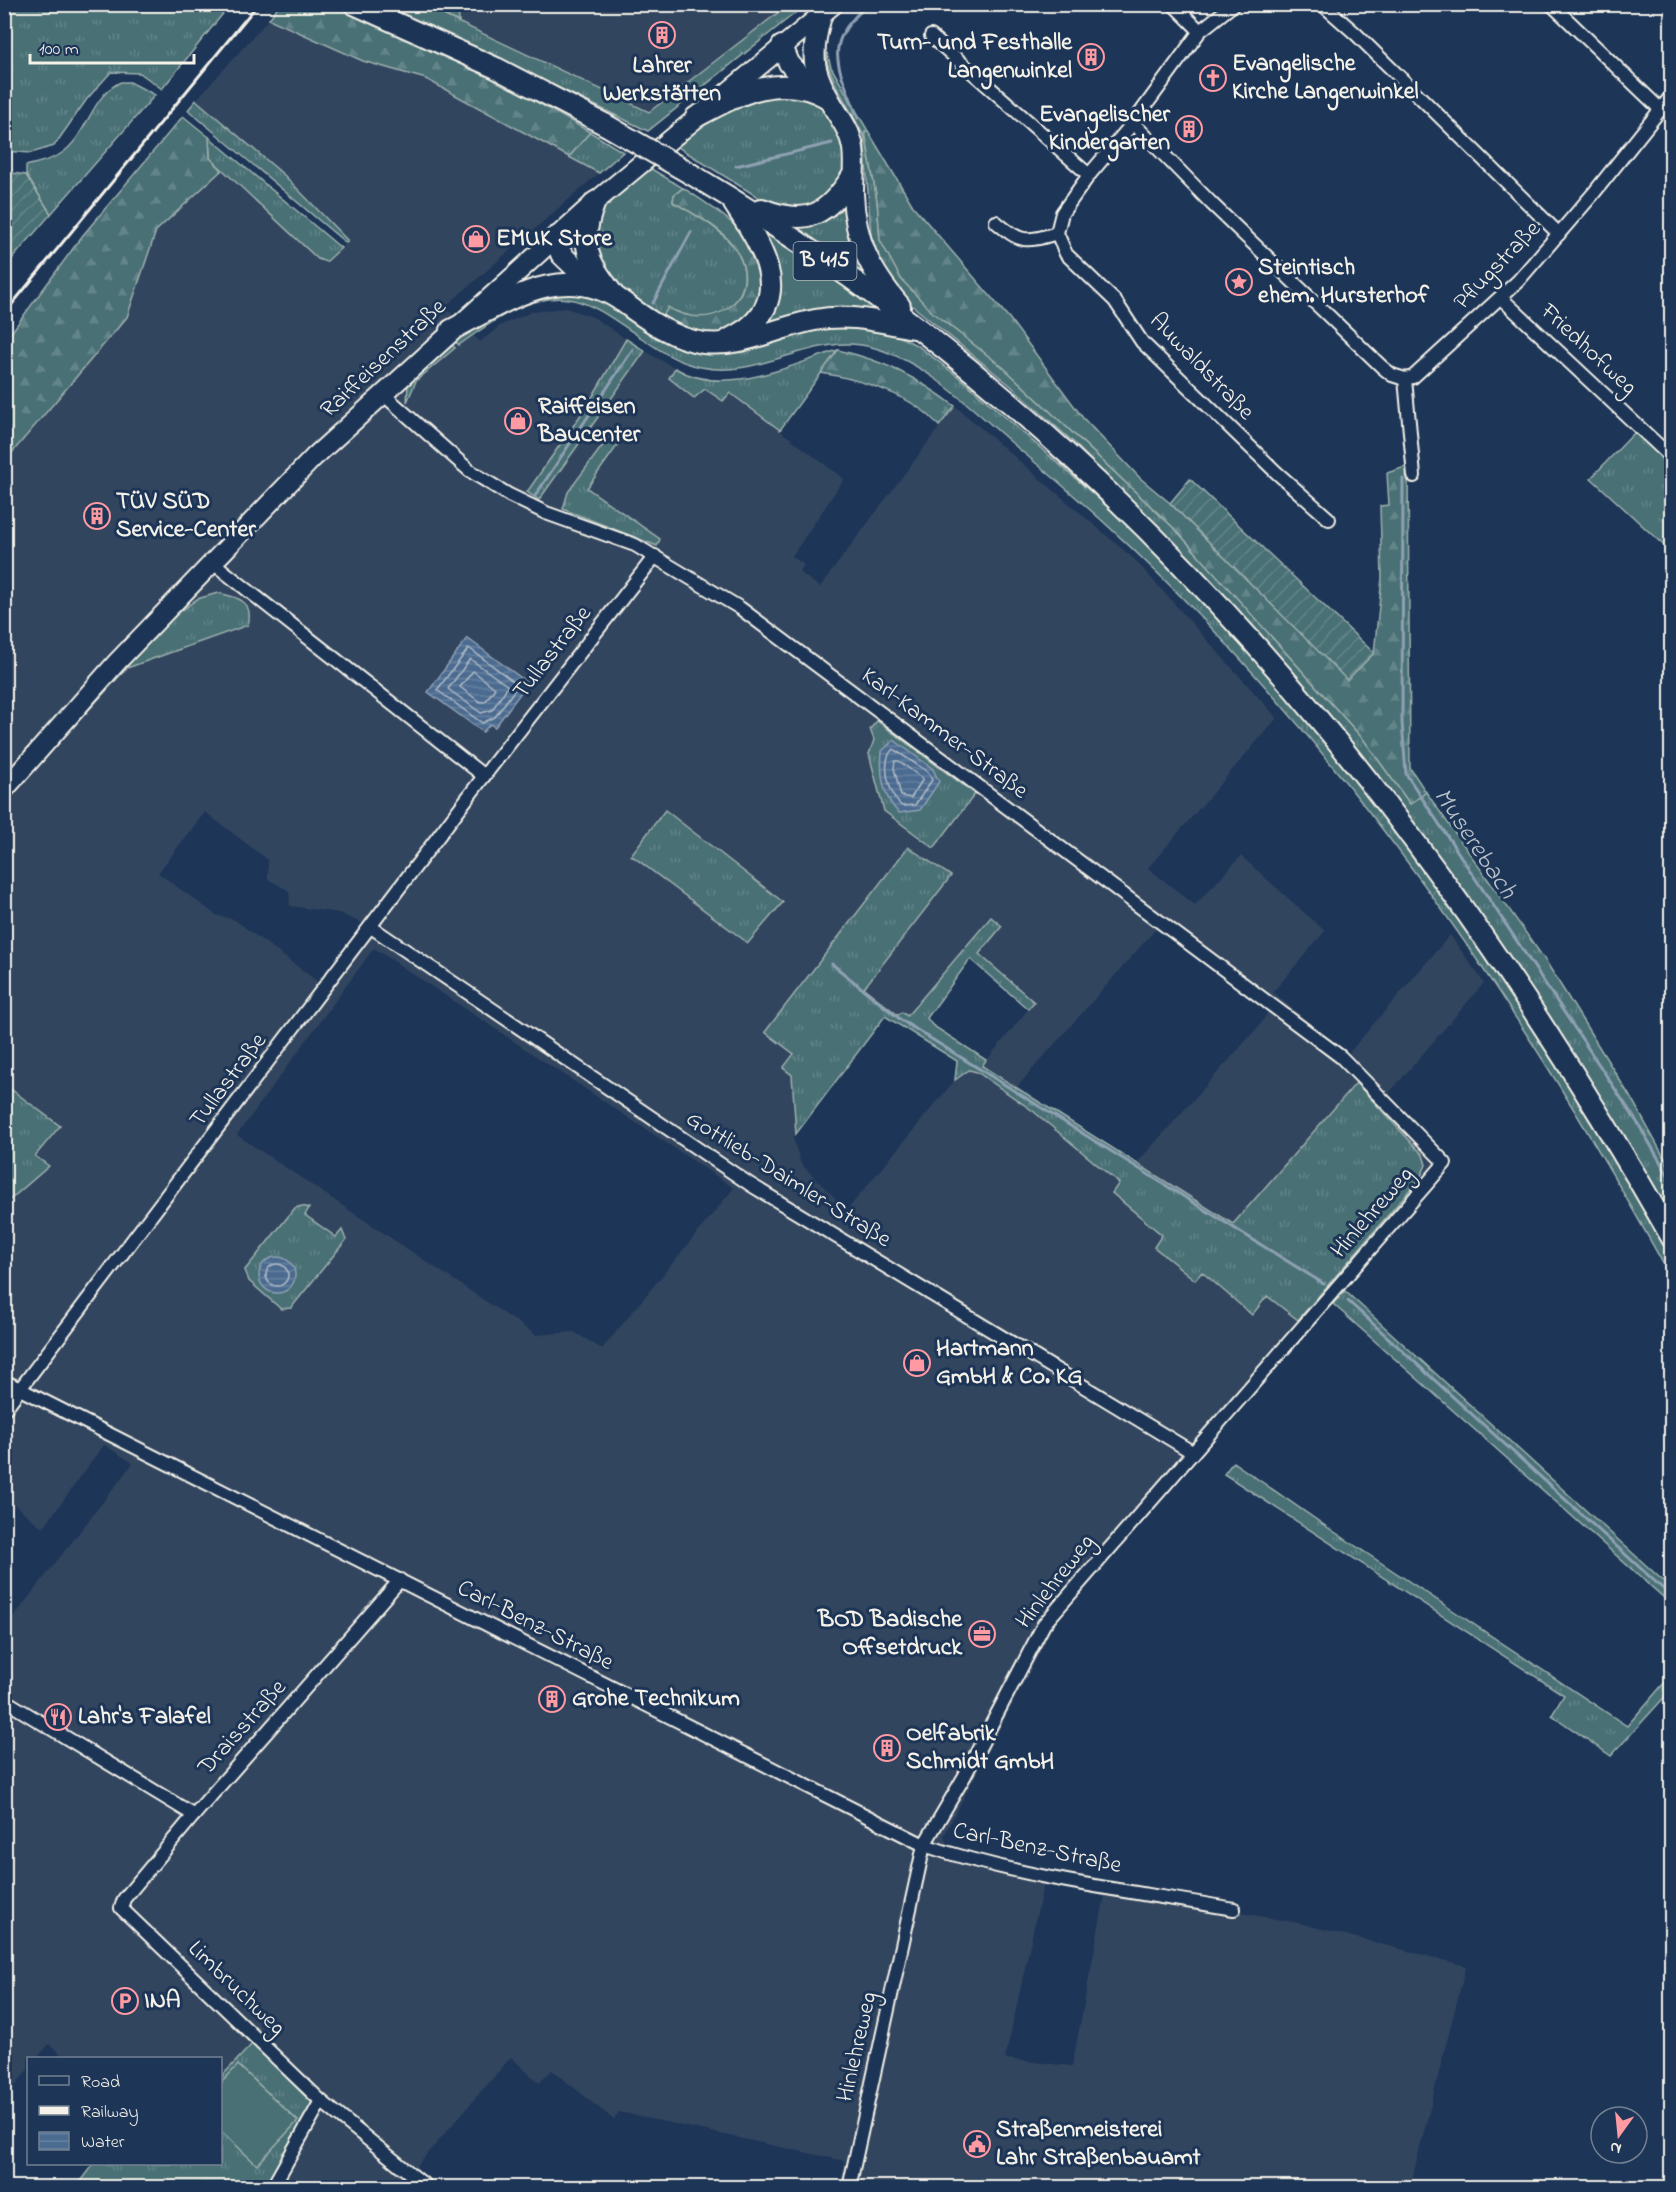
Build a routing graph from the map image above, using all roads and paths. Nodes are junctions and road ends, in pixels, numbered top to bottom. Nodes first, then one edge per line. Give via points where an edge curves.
1 (354, 4) edge
2 (1173, 4) edge
3 (1234, 4) edge
4 (1322, 4) edge
5 (1551, 4) edge
6 (827, 10) edge
7 (1200, 31) junction
8 (931, 36) dead end
9 (782, 46) junction
10 (813, 80) junction
11 (1671, 95) edge
12 (1659, 108) junction
13 (696, 117) junction
14 (1133, 123) junction
15 (853, 175) junction
16 (1089, 175) junction
17 (729, 197) junction
18 (595, 202) junction
19 (996, 222) dead end
20 (1058, 233) junction
21 (1559, 234) junction
22 (556, 237) junction
23 (594, 278) junction
24 (1501, 298) junction
25 (919, 329) junction
26 (451, 330) junction
27 (724, 342) junction
28 (1405, 379) junction
29 (383, 394) junction
30 (1671, 458) edge
31 (1414, 476) dead end
32 (1329, 519) dead end
33 (655, 555) junction
34 (212, 562) junction
35 (484, 776) junction
36 (4, 790) edge
37 (371, 927) junction
38 (1445, 1163) joint
39 (1671, 1238) edge
40 (4, 1381) edge
41 (21, 1390) junction
42 (4, 1410) edge
43 (1192, 1452) junction
44 (400, 1581) junction
45 (4, 1700) edge
46 (194, 1815) junction
47 (924, 1845) junction
48 (121, 1908) joint
49 (1234, 1909) dead end
50 (321, 2101) junction
51 (272, 2187) edge
52 (428, 2187) edge
53 (849, 2187) edge

1 - 17 main road, B 415, bridge via 496,68 606,125
2 - 7 street
3 - 7 street
4 - 21 street
5 - 12 street
6 - 9 street, Raiffeisenstraße
6 - 10 main road via 813,44
7 - 14 street
8 - 16 street
9 - 10 main road via 789,63
9 - 13 street, Raiffeisenstraße
10 - 13 main road via 756,89
10 - 15 main road via 845,125 853,148
11 - 12 street, Pflugstraße
12 - 21 street, Pflugstraße
13 - 18 street, Raiffeisenstraße
14 - 16 street
14 - 28 street via 1208,201 1382,367
15 - 17 main road via 832,203 811,217 784,218
15 - 25 main road via 854,209 862,251 879,281
16 - 20 street via 1062,213
17 - 25 main road, B 415
17 - 27 main road via 762,247 769,290 766,303 752,324
18 - 22 street, Raiffeisenstraße
18 - 23 main road via 585,235
19 - 20 street via 1027,242
20 - 32 street, Auwaldstraße via 1066,255 1115,301 1142,342
21 - 24 street, Pflugstraße
22 - 23 main road via 575,249
22 - 26 street, Raiffeisenstraße
23 - 26 main road via 528,290
23 - 27 main road via 646,319 671,333 705,343
24 - 28 street, Pflugstraße via 1413,377
24 - 30 street, Friedhofweg
25 - 27 main road via 850,316 814,320 760,338
25 - 39 main road, B 415 via 1045,434 1139,522 1238,623 1346,749 1421,848 1549,1034
26 - 29 street, Raiffeisenstraße
28 - 31 street
29 - 33 street, Karl-Kammer-Straße via 470,471 508,495
29 - 34 street, Raiffeisenstraße via 314,457
33 - 35 street, Tullastraße
33 - 38 street, Karl-Kammer-Straße via 740,608 1341,1057
34 - 35 street
34 - 36 street, Raiffeisenstraße
35 - 37 street, Tullastraße
37 - 41 street, Tullastraße
37 - 43 street, Gottlieb-Daimler-Straße via 751,1185
38 - 43 street, Hinlehreweg
40 - 41 street, Carl-Benz-Straße
41 - 42 street, Tullastraße
41 - 44 street, Carl-Benz-Straße
43 - 47 street, Hinlehreweg via 1044,1624
44 - 46 street, Draisstraße
44 - 47 street, Carl-Benz-Straße
45 - 46 street
46 - 48 street, Draisstraße via 124,1899
47 - 49 street, Carl-Benz-Straße via 984,1864
47 - 53 street, Hinlehreweg
48 - 50 street, Limbruchweg
50 - 51 street
50 - 52 street, Limbruchweg

